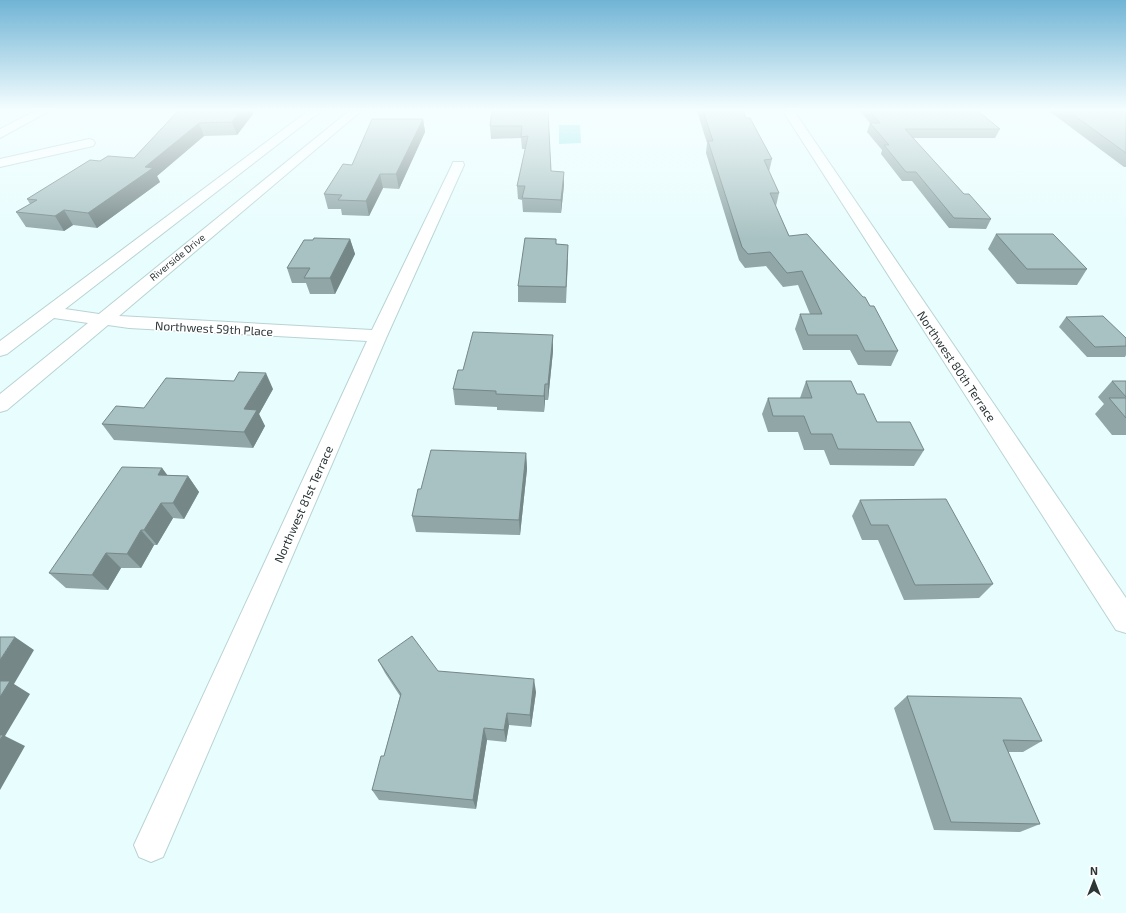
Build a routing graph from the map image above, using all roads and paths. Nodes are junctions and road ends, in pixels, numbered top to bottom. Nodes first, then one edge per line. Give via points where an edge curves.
1 (42, 154) edge
2 (260, 154) edge
3 (304, 154) edge
4 (816, 154) edge
5 (0, 163) edge
6 (458, 165) dead end
7 (0, 176) edge
8 (50, 312) junction
9 (101, 320) junction
10 (378, 336) junction
11 (0, 350) edge
12 (0, 404) edge
13 (1126, 621) edge
14 (151, 845) dead end

1 - 5 street
2 - 8 street
3 - 9 street, Riverside Drive
4 - 13 street, Northwest 80th Terrace
5 - 7 street
6 - 10 street, Northwest 81st Terrace
8 - 9 street, Northwest 59th Place
8 - 11 street
9 - 10 street, Northwest 59th Place via 190,328
9 - 12 street, Riverside Drive
10 - 14 street, Northwest 81st Terrace

